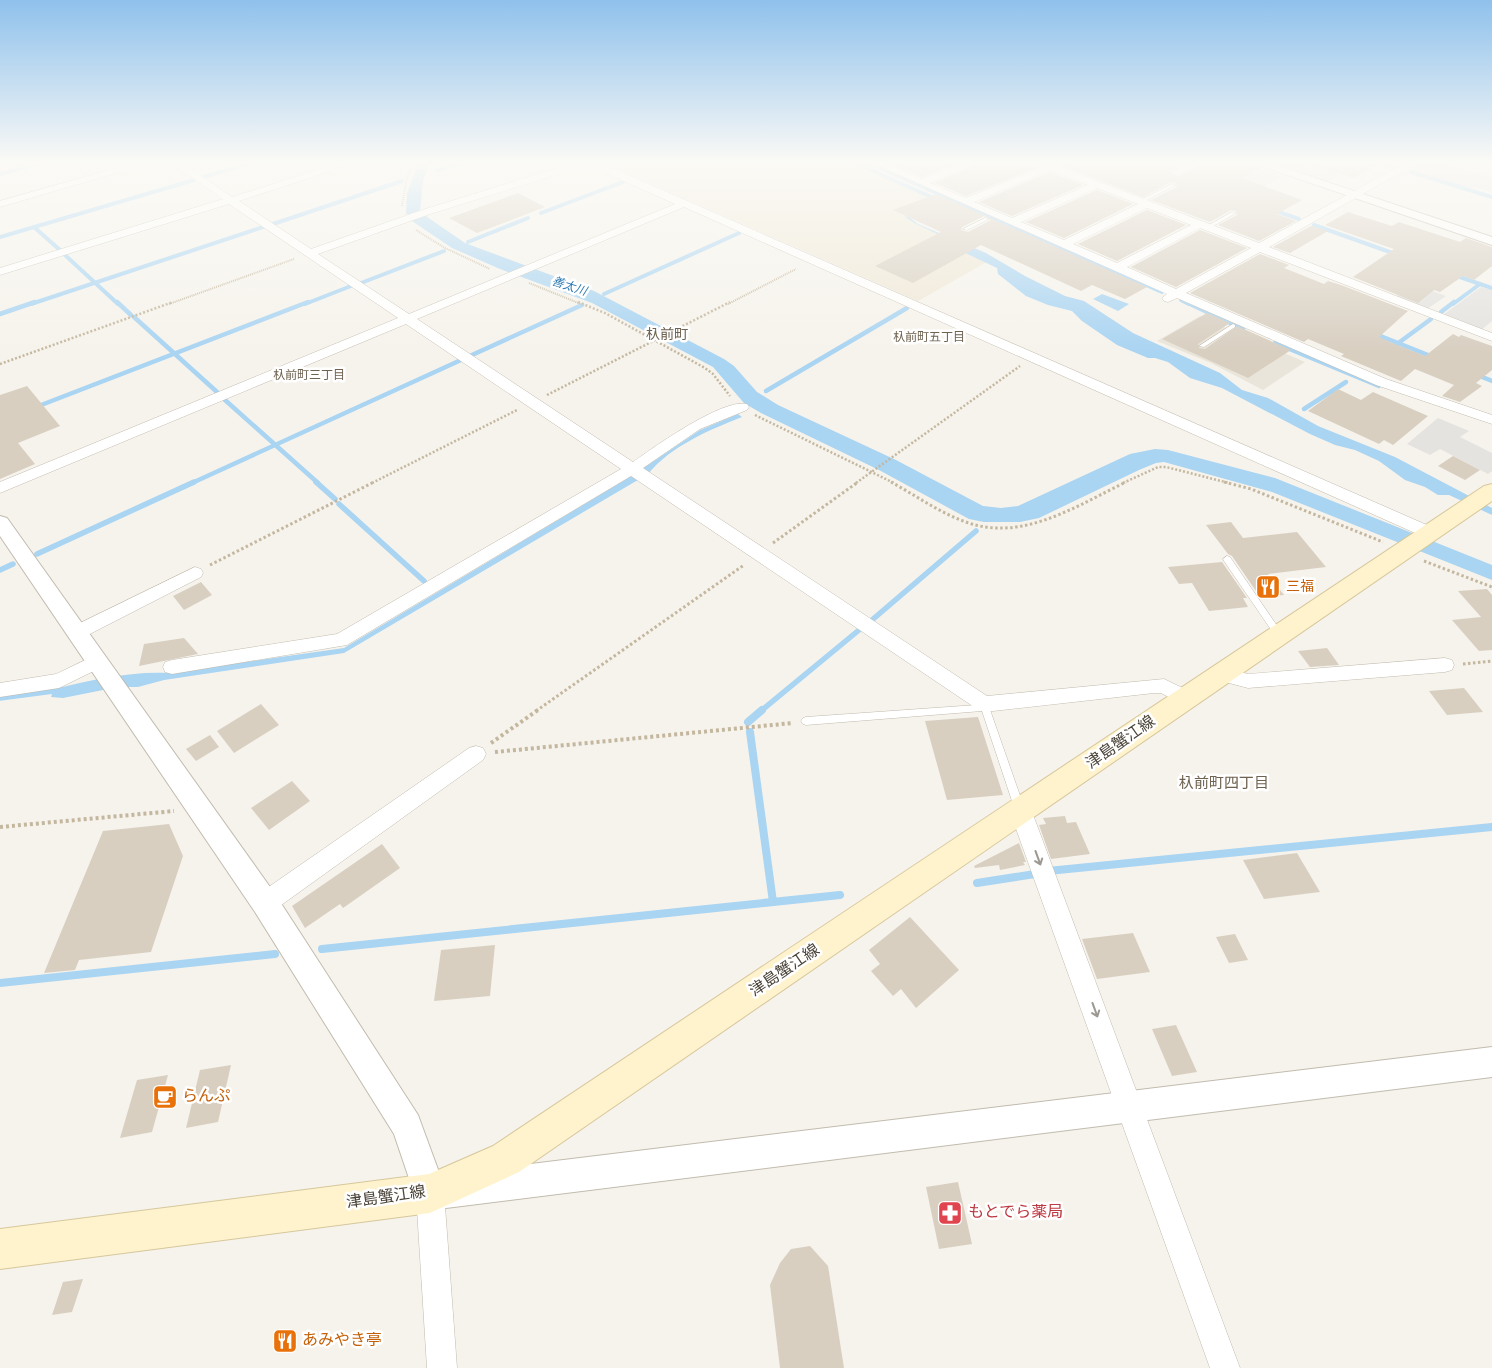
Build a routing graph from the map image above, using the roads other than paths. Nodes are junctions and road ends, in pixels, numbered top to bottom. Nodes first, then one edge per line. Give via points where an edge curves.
1 (153, 225) edge
2 (267, 225) edge
3 (390, 225) edge
4 (632, 225) edge
5 (730, 225) edge
6 (976, 225) edge
7 (999, 225) edge
8 (1018, 225) edge
9 (1100, 225) edge
10 (1199, 225) edge
11 (1205, 225) edge
12 (1301, 225) edge
13 (1444, 225) edge
14 (1202, 226) junction
15 (965, 230) dead end
16 (1492, 241) edge
17 (1063, 244) junction
18 (1259, 248) junction
19 (310, 253) junction
20 (532, 266) joint
21 (1117, 268) junction
22 (0, 272) edge
23 (1172, 296) junction
24 (408, 318) junction
25 (1233, 326) junction
26 (1492, 336) edge
27 (1202, 346) dead end
28 (742, 407) road end
29 (1492, 420) edge
30 (1492, 427) edge
31 (639, 473) junction
32 (0, 488) edge
33 (1481, 499) edge
34 (0, 522) edge
35 (1414, 544) junction
36 (1227, 559) dead end
37 (195, 573) road end
38 (78, 632) junction
39 (1279, 636) junction
40 (100, 663) junction
41 (1445, 665) road end
42 (172, 667) dead end
43 (1221, 674) junction
44 (0, 690) edge
45 (1186, 698) junction
46 (984, 704) junction
47 (806, 721) road end
48 (476, 754) road end
49 (1021, 812) junction
50 (265, 903) junction
51 (1492, 1062) edge
52 (1130, 1106) junction
53 (430, 1193) junction
54 (0, 1249) edge
55 (442, 1368) edge
56 (1225, 1368) edge

1 - 22 street
2 - 19 street
3 - 19 street
4 - 20 street
5 - 35 street via 1032,357
6 - 15 lane
7 - 23 street
8 - 17 street
9 - 17 street
10 - 14 street
11 - 14 lane
12 - 18 street
13 - 16 street
14 - 18 street
14 - 21 street
17 - 21 street
18 - 23 street
18 - 26 street
19 - 24 street
20 - 24 street
21 - 23 street
23 - 25 street
23 - 29 street via 1381,382
24 - 31 street
24 - 32 street
25 - 27 lane
25 - 30 street via 1357,381
28 - 31 street via 695,426
31 - 42 street via 341,640
31 - 46 street
33 - 35 main road, 津島蟹江線
34 - 38 street
35 - 39 main road, 津島蟹江線
36 - 39 lane
37 - 38 street
38 - 40 street
39 - 43 main road, 津島蟹江線
40 - 44 street via 60,681
40 - 50 street
41 - 43 street via 1248,681
43 - 45 main road, 津島蟹江線
45 - 46 street via 1164,686 1154,686
45 - 49 main road, 津島蟹江線
46 - 47 lane via 979,708
46 - 49 lane
48 - 50 street
49 -> 52 street
49 - 53 main road, 津島蟹江線 via 506,1159
50 - 53 street via 407,1126
51 - 52 street
52 - 53 street
52 - 56 street
53 - 54 main road, 津島蟹江線
53 - 55 street

